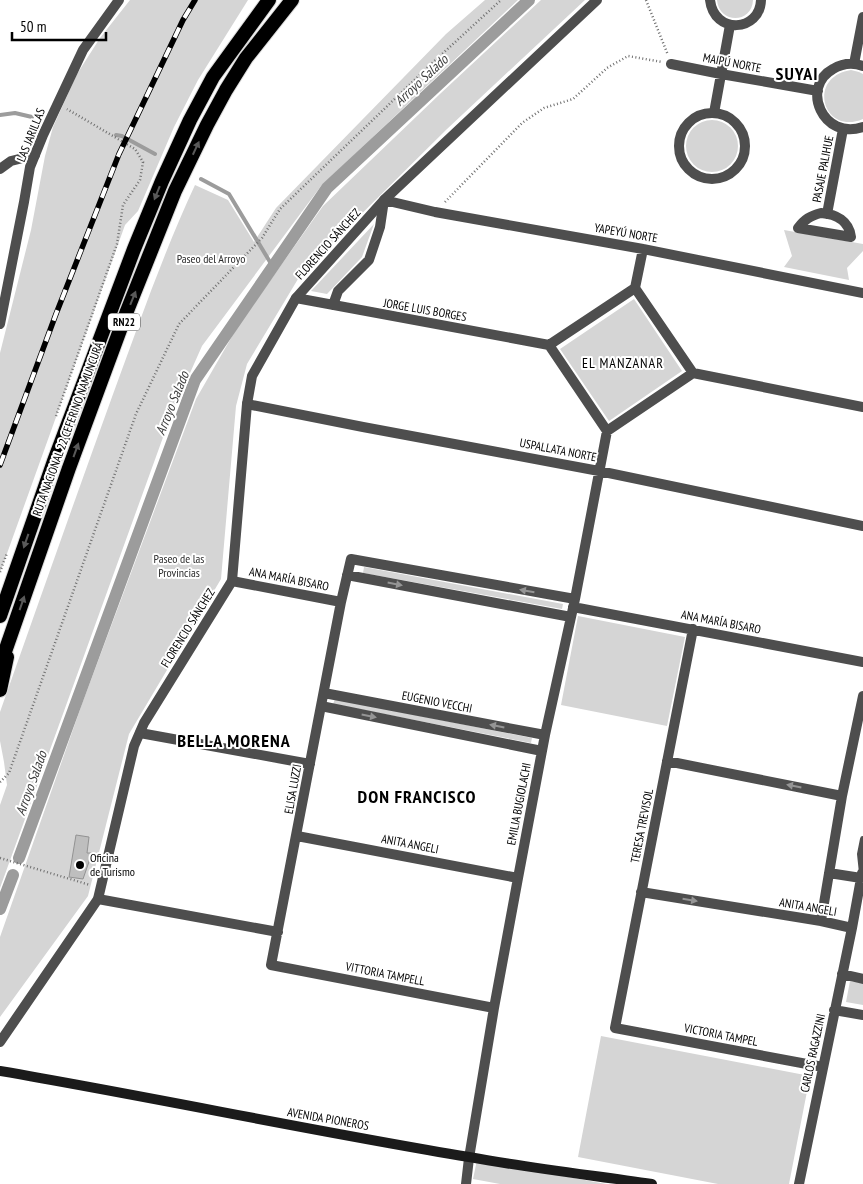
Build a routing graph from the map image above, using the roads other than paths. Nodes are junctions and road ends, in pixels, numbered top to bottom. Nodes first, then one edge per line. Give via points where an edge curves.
1 (119, 0) edge
2 (258, 0) edge
3 (269, 0) edge
4 (292, 0) edge
5 (597, 0) edge
6 (710, 0) edge
7 (760, 0) edge
8 (863, 17) edge
9 (730, 25) junction
10 (671, 64) road end
11 (858, 65) edge
12 (721, 74) junction
13 (213, 77) junction
14 (818, 91) junction
15 (714, 113) junction
16 (863, 127) edge
17 (843, 129) junction
18 (35, 156) junction
19 (0, 169) edge
20 (384, 200) junction
21 (827, 214) dead end
22 (643, 249) junction
23 (635, 288) junction
24 (863, 293) edge
25 (296, 298) junction
26 (333, 305) junction
27 (0, 324) edge
28 (549, 346) junction
29 (693, 373) junction
30 (247, 404) junction
31 (863, 407) edge
32 (607, 431) junction
33 (599, 471) junction
34 (863, 526) edge
35 (351, 559) joint
36 (347, 575) junction
37 (232, 581) junction
38 (341, 602) junction
39 (574, 603) junction
40 (0, 616) edge
41 (571, 617) junction
42 (693, 629) junction
43 (12, 632) junction
44 (863, 662) edge
45 (0, 666) edge
46 (0, 690) edge
47 (324, 693) junction
48 (863, 696) edge
49 (321, 706) junction
50 (140, 733) junction
51 (545, 735) junction
52 (542, 751) junction
53 (667, 760) junction
54 (310, 764) junction
55 (842, 796) junction
56 (297, 836) junction
57 (863, 839) edge
58 (829, 873) junction
59 (861, 875) junction
60 (518, 878) junction
61 (642, 892) junction
62 (100, 894) junction
63 (821, 922) junction
64 (856, 922) edge
65 (278, 932) junction
66 (271, 965) joint
67 (842, 974) junction
68 (863, 979) edge
69 (494, 1008) junction
70 (834, 1010) junction
71 (863, 1015) edge
72 (615, 1028) joint
73 (0, 1042) edge
74 (823, 1067) junction
75 (0, 1071) edge
76 (469, 1158) junction
77 (467, 1184) edge
78 (652, 1184) edge
79 (799, 1184) edge

1 - 18 street, LAS JARILLAS via 83,50
2 - 13 highway
3 - 13 highway, RUTA NACIONAL 22 CEFERINO NAMUNCURÁ / RN22
43 -> 4 highway, RUTA NACIONAL 22 CEFERINO NAMUNCURÁ / RN22 via 127,311 175,192 226,90 246,58
5 - 20 street, FLORENCIO SÁNCHEZ
6 - 9 street via 716,17
7 - 9 street via 754,18 747,23
8 - 11 street
9 - 12 street
10 - 12 street, MAIPÚ NORTE
11 - 14 street via 840,65 830,70 822,78
12 - 14 street, MAIPÚ NORTE
12 - 15 street
13 -> 40 highway, RUTA NACIONAL 22 CEFERINO NAMUNCURÁ / RN22 via 190,120 134,249
14 - 17 street via 820,110 826,119
15 - 15 street via 692,119 680,137 682,159 696,175 706,178 728,175 736,169 745,152 745,142 737,124
16 - 17 street
17 - 21 street, PASAJE PALIHUE
18 - 19 street via 11,161
18 - 27 street, LAS JARILLAS
20 - 22 street, YAPEYÚ NORTE
20 - 25 street, FLORENCIO SÁNCHEZ
20 - 26 street, FLORENCIO SÁNCHEZ via 380,228 369,260 338,291
22 - 23 street
22 - 24 street, YAPEYÚ NORTE
23 - 28 street
23 - 29 street
25 - 26 street, JORGE LUIS BORGES
25 - 30 street, FLORENCIO SÁNCHEZ via 252,376
26 - 28 street, JORGE LUIS BORGES
28 - 32 street
29 - 31 street
29 - 32 street
30 - 33 street, USPALLATA NORTE
30 - 37 street, FLORENCIO SÁNCHEZ
32 - 33 street, EMILIA BUGIOLACHI
33 - 34 street, USPALLATA NORTE
33 - 39 street, EMILIA BUGIOLACHI
35 - 36 street, ELISA LUZZI
39 -> 35 street, ANA MARÍA BISARO
36 - 38 street, ELISA LUZZI
36 -> 41 street, ANA MARÍA BISARO
37 - 38 street, ANA MARÍA BISARO
37 - 50 street, FLORENCIO SÁNCHEZ
38 - 47 street, ELISA LUZZI
39 - 41 street, EMILIA BUGIOLACHI
39 - 42 street, ANA MARÍA BISARO
41 - 51 street, EMILIA BUGIOLACHI
42 - 44 street, ANA MARÍA BISARO
42 - 53 street, TERESA TREVISOL
43 - 45 highway, RUTA NACIONAL 22 CEFERINO NAMUNCURÁ / RN22
43 - 46 highway
47 - 49 street, ELISA LUZZI
51 -> 47 street, EUGENIO VECCHI
48 - 55 street
49 -> 52 street
49 - 54 street, ELISA LUZZI
50 - 54 street
50 - 62 street, FLORENCIO SÁNCHEZ via 134,746
51 - 52 street, EMILIA BUGIOLACHI
52 - 60 street, EMILIA BUGIOLACHI
55 -> 53 street
53 - 61 street, TERESA TREVISOL
54 - 56 street, ELISA LUZZI
55 - 58 street
56 - 60 street, ANITA ANGELI
56 - 65 street, ELISA LUZZI
57 - 59 lane
58 - 59 street
58 - 63 street
59 - 64 street, CARLOS RAGAZZINI
60 - 69 street, EMILIA BUGIOLACHI
61 -> 63 street, ANITA ANGELI
61 - 72 street, TERESA TREVISOL
62 - 65 street
62 - 73 street, FLORENCIO SÁNCHEZ
63 - 64 street, ANITA ANGELI
64 - 67 street, CARLOS RAGAZZINI
65 - 66 street, ELISA LUZZI
66 - 69 street, VITTORIA TAMPELL
67 - 68 street
67 - 70 street, CARLOS RAGAZZINI
69 - 76 street, EMILIA BUGIOLACHI
70 - 71 street
70 - 74 street, CARLOS RAGAZZINI
72 - 74 street, VICTORIA TAMPEL
74 - 79 street, CARLOS RAGAZZINI
75 - 76 main road, AVENIDA PIONEROS
76 - 77 street, EMILIA BUGIOLACHI
76 - 78 main road, AVENIDA PIONEROS

